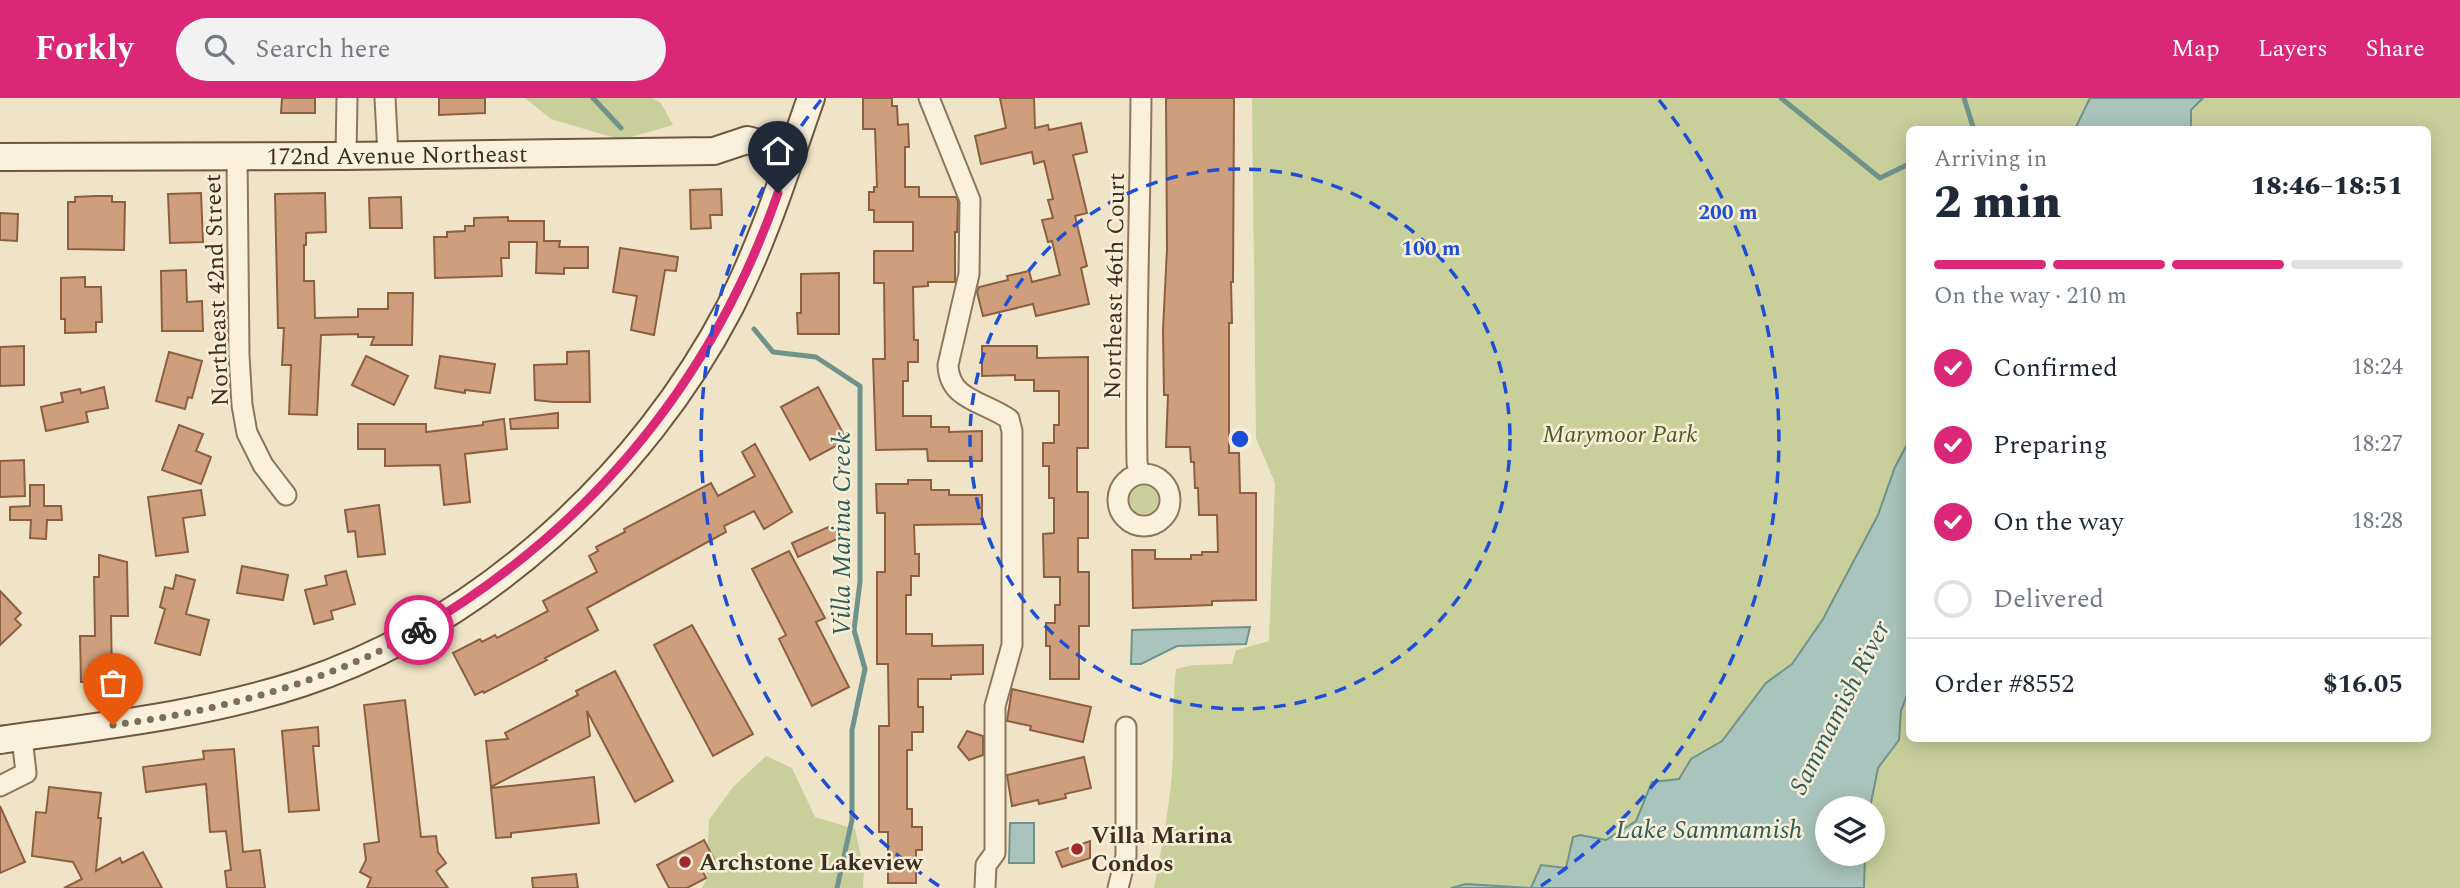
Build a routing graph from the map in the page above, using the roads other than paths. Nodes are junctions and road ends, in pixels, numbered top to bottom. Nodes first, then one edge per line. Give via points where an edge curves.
1 (347, 98) edge
2 (385, 98) edge
3 (810, 98) edge
4 (929, 98) edge
5 (1141, 98) edge
6 (792, 150) junction
7 (387, 155) junction
8 (346, 156) junction
9 (0, 157) edge
10 (237, 157) junction
11 (1140, 474) dead end
12 (286, 495) dead end
13 (1126, 727) dead end
14 (11, 738) edge
15 (0, 786) edge
16 (985, 888) edge
17 (1118, 888) edge

1 - 8 street
2 - 7 street
3 - 6 main road
4 - 16 street via 970,200 969,274 948,365 949,379 956,390 1009,419 1012,431 1012,645 995,706 995,853 986,865
5 - 11 street, Northeast 46th Court via 1135,364
6 - 7 main road, 172nd Avenue Northeast via 747,140 714,151
6 - 14 main road via 763,235 729,308 671,401 638,445 571,517 496,580 406,637 303,682 137,722
7 - 8 main road, 172nd Avenue Northeast
8 - 10 main road, 172nd Avenue Northeast
9 - 10 main road, 172nd Avenue Northeast
10 - 12 street, Northeast 42nd Street via 242,405 247,433
13 - 17 street via 1126,856
14 - 15 street via 26,773

